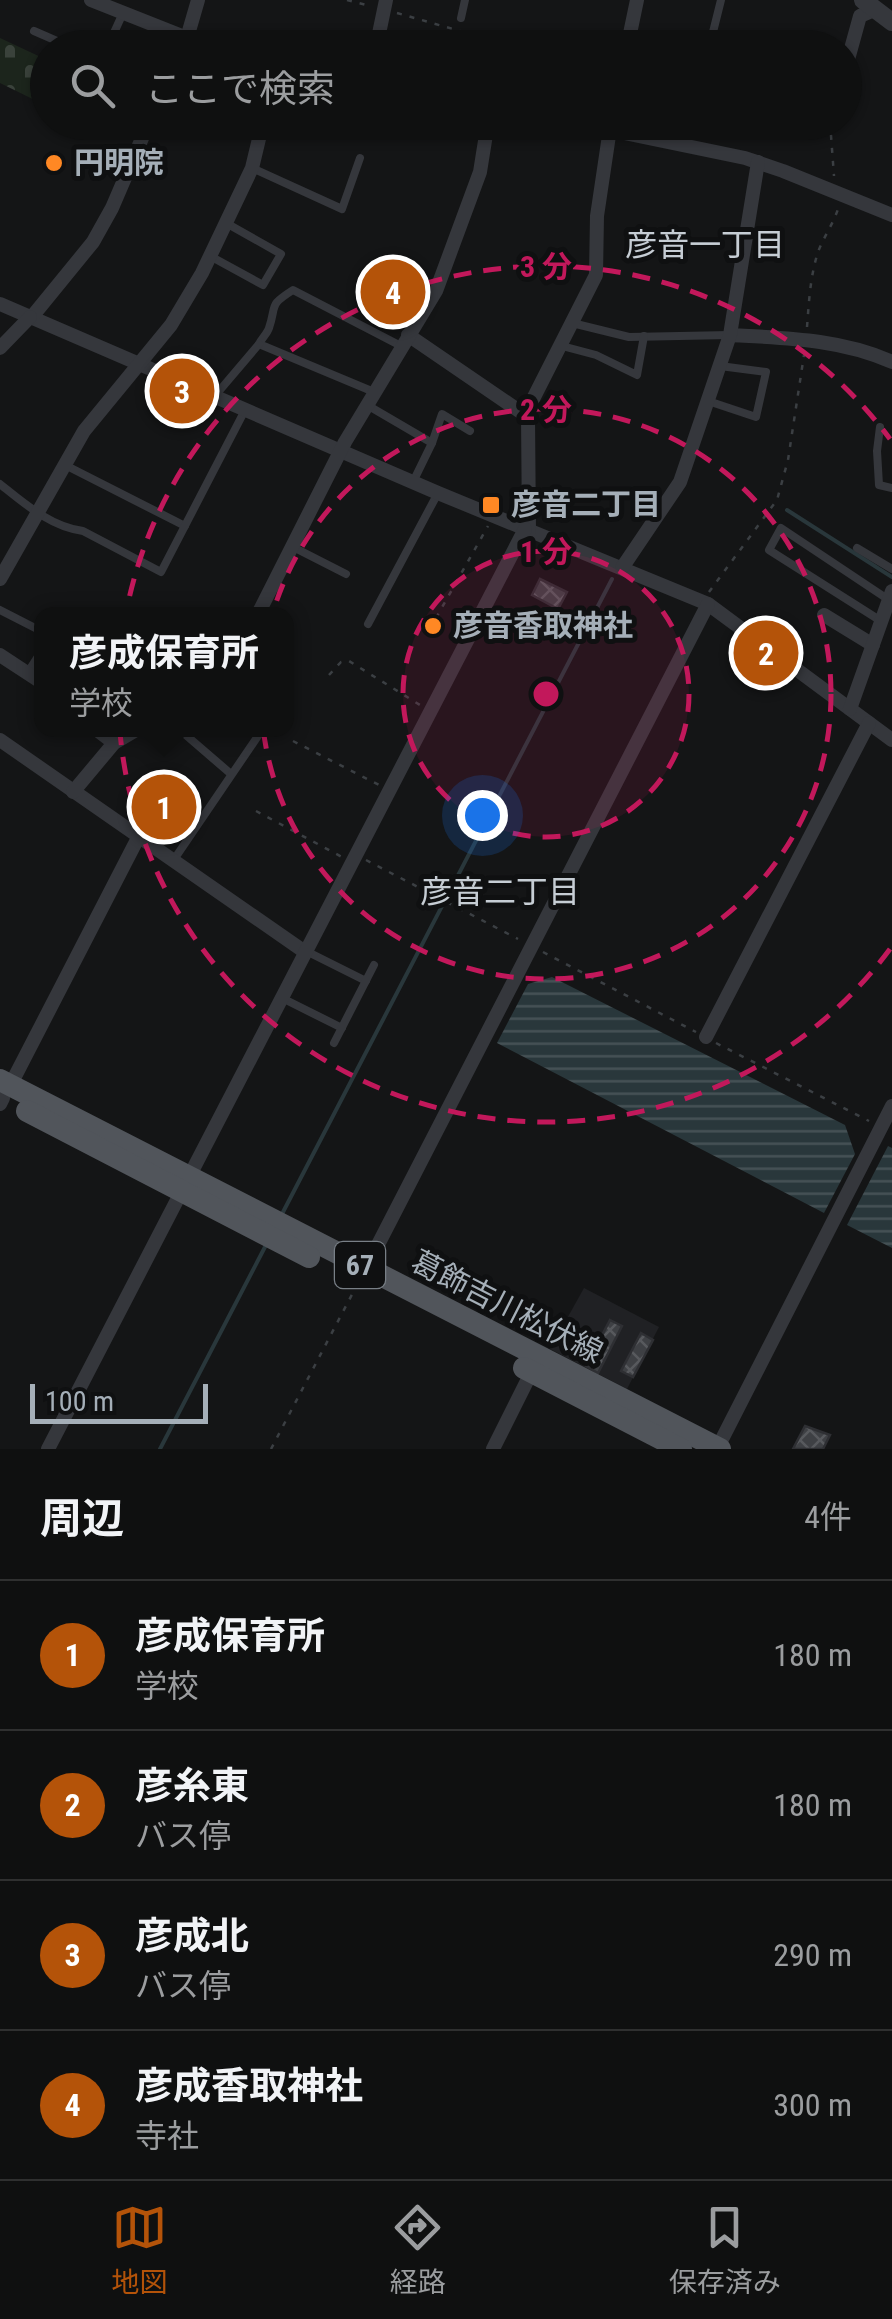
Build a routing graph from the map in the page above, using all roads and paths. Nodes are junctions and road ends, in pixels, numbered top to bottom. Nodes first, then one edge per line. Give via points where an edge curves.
1 (92, 0) edge
2 (198, 0) edge
3 (347, 0) edge
4 (464, 0) edge
5 (637, 0) edge
6 (721, 0) edge
7 (386, 5) edge
8 (869, 5) edge
9 (122, 13) junction
10 (461, 18) dead end
11 (892, 22) edge
12 (115, 30) edge
13 (160, 30) edge
14 (188, 30) edge
15 (380, 30) edge
16 (460, 30) edge
17 (631, 30) edge
18 (714, 30) edge
19 (856, 30) edge
20 (141, 140) edge
21 (259, 140) edge
22 (485, 140) edge
23 (608, 140) edge
24 (665, 140) edge
25 (832, 140) edge
26 (360, 158) dead end
27 (758, 162) junction
28 (252, 168) junction
29 (838, 193) junction
30 (892, 216) edge
31 (226, 223) junction
32 (210, 256) junction
33 (0, 304) edge
34 (30, 317) junction
35 (572, 323) junction
36 (730, 335) junction
37 (644, 336) junction
38 (806, 340) junction
39 (405, 341) junction
40 (258, 344) junction
41 (560, 345) junction
42 (0, 348) edge
43 (892, 362) edge
44 (141, 365) junction
45 (720, 366) junction
46 (214, 396) junction
47 (370, 399) junction
48 (708, 400) junction
49 (245, 410) junction
50 (528, 417) junction
51 (880, 427) dead end
52 (470, 431) dead end
53 (432, 443) junction
54 (341, 451) junction
55 (64, 464) junction
56 (413, 482) junction
57 (0, 484) edge
58 (892, 488) edge
59 (438, 493) junction
60 (37, 514) junction
61 (493, 516) junction
62 (186, 526) junction
63 (527, 530) junction
64 (293, 546) junction
65 (856, 548) dead end
66 (622, 568) junction
67 (892, 569) edge
68 (346, 574) dead end
69 (0, 579) edge
70 (890, 596) edge
71 (708, 599) junction
72 (262, 607) edge
73 (0, 610) edge
74 (824, 615) dead end
75 (436, 618) dead end
76 (881, 621) junction
77 (368, 624) dead end
78 (34, 627) edge
79 (873, 645) junction
80 (0, 655) edge
81 (34, 663) edge
82 (28, 672) junction
83 (329, 675) dead end
84 (34, 676) edge
85 (850, 709) junction
86 (430, 711) junction
87 (869, 723) junction
88 (106, 737) edge
89 (124, 737) edge
90 (188, 737) edge
91 (257, 737) edge
92 (892, 740) edge
93 (293, 741) dead end
94 (114, 743) junction
95 (2, 746) edge
96 (231, 774) junction
97 (389, 790) junction
98 (73, 792) junction
99 (256, 811) dead end
100 (139, 836) junction
101 (173, 861) junction
102 (352, 862) junction
103 (305, 952) junction
104 (374, 965) dead end
105 (366, 981) junction
106 (282, 998) junction
107 (342, 1028) junction
108 (706, 1038) joint
109 (334, 1043) dead end
110 (3, 1093) edge
111 (892, 1106) edge
112 (882, 1128) junction
113 (186, 1184) junction
114 (362, 1275) junction
115 (532, 1372) junction
116 (48, 1449) edge
117 (271, 1449) edge
118 (493, 1449) edge
119 (681, 1449) edge
120 (718, 1449) edge

1 - 9 street
2 - 14 street
3 - 7 path
4 - 10 lane
5 - 17 street
6 - 18 lane
7 - 15 street
7 - 16 path
8 - 11 street
8 - 19 street
9 - 12 lane
9 - 13 street
20 - 34 street via 93,242
21 - 28 street
22 - 39 street via 452,251
23 - 35 street via 596,275
24 - 27 street
25 - 29 path
26 - 28 lane via 342,209
27 - 29 street
27 - 36 street
28 - 31 street
29 - 30 street
29 - 38 path via 834,225 811,278
31 - 32 street
31 - 32 lane via 281,254 264,286
32 - 44 street
33 - 34 street
34 - 42 street
34 - 44 street
35 - 37 lane
35 - 41 street
36 - 37 lane
36 - 38 street
36 - 45 street
37 - 41 lane via 637,375
38 - 43 street
38 - 71 path via 777,500
39 - 40 lane via 293,290 270,310 269,328
39 - 47 street
39 - 50 street
40 - 46 lane
40 - 47 lane
41 - 50 street
44 - 46 street
44 - 55 street
45 - 48 street
45 - 48 lane via 766,372 756,416
46 - 49 street
47 - 53 lane
47 - 54 street
48 - 66 street via 680,482
49 - 54 street
49 - 62 lane
50 - 63 street
51 - 58 lane via 879,485
52 - 53 lane via 442,414
53 - 56 lane
54 - 56 street
54 - 64 street
55 - 60 street
55 - 62 lane
56 - 59 street
57 - 60 lane
59 - 61 street
59 - 77 lane
60 - 62 lane via 161,572
60 - 69 street
61 - 63 street
61 - 75 path
63 - 66 street
63 - 86 street
64 - 68 lane
64 - 72 street
65 - 67 lane
66 - 71 street
70 - 76 street
70 - 76 lane via 781,528 769,550
71 - 85 street
71 - 114 street
73 - 78 lane
74 - 79 street
76 - 79 street
79 - 85 street
80 - 82 street
81 - 82 lane
82 - 84 street
83 - 86 path via 349,662
85 - 87 street
86 - 97 street
87 - 92 street
87 - 108 street
88 - 94 street
89 - 94 street
90 - 96 lane
91 - 96 lane
93 - 97 path
94 - 98 street
95 - 98 street
96 - 101 lane
97 - 102 street
98 - 100 street
99 - 102 path
100 - 101 street
100 - 110 street
101 - 103 street
102 - 103 street
103 - 105 lane
103 - 106 street
104 - 105 lane
105 - 107 lane
106 - 107 lane
106 - 113 street
107 - 109 lane
108 - 112 path
110 - 113 main road, 葛飾吉川松伏線 / 67
111 - 112 street
112 - 120 street
113 - 114 main road, 葛飾吉川松伏線 / 67
113 - 116 street
114 - 115 main road, 葛飾吉川松伏線 / 67
114 - 117 path
114 - 120 main road, 葛飾吉川松伏線 / 67
115 - 118 street
115 - 119 main road, 葛飾吉川松伏線 / 67

